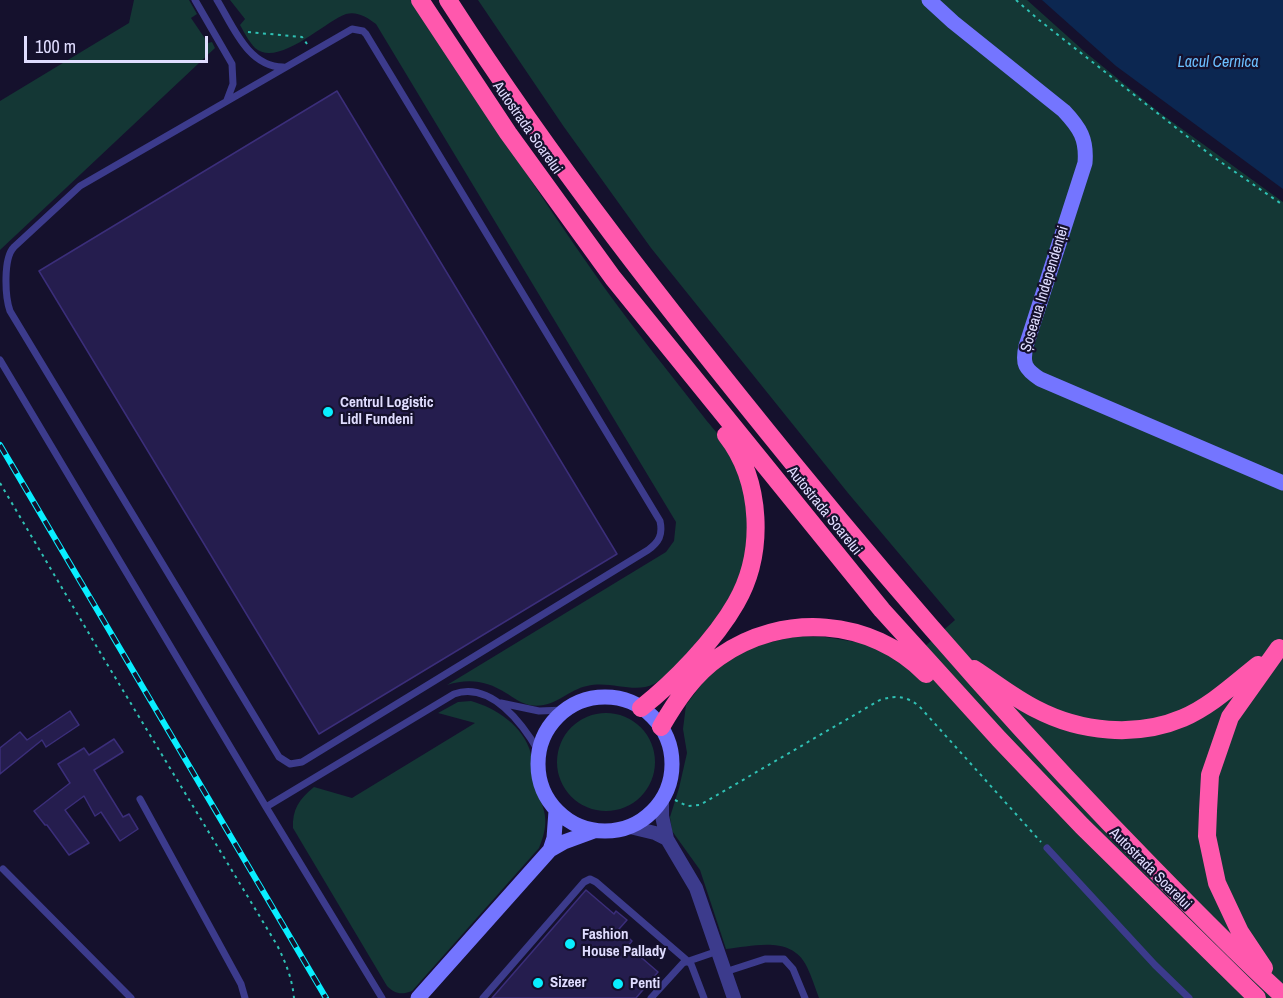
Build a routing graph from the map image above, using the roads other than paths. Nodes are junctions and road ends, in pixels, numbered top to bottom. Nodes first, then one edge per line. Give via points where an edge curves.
1 (195, 0) edge
2 (217, 0) edge
3 (420, 0) edge
4 (448, 0) edge
5 (929, 0) edge
6 (285, 67) junction
7 (226, 102) junction
8 (654, 330) junction
9 (0, 360) edge
10 (1283, 483) edge
11 (1281, 646) edge
12 (951, 652) junction
13 (499, 703) junction
14 (641, 708) junction
15 (565, 710) junction
16 (661, 728) junction
17 (999, 740) junction
18 (539, 752) junction
19 (664, 797) junction
20 (140, 799) dead end
21 (266, 807) junction
22 (556, 811) junction
23 (630, 827) junction
24 (594, 831) junction
25 (667, 839) junction
26 (1047, 848) road end
27 (550, 850) junction
28 (3, 869) dead end
29 (718, 951) junction
30 (687, 961) junction
31 (725, 972) junction
32 (1280, 993) edge
33 (131, 998) edge
34 (244, 998) edge
35 (382, 998) edge
36 (418, 998) edge
37 (483, 998) edge
38 (651, 998) edge
39 (704, 998) edge
40 (734, 998) edge
41 (805, 998) edge
42 (1189, 998) edge
43 (1257, 998) edge

1 - 7 lane via 232,64 233,84
2 - 6 lane via 250,53 266,64
3 - 8 highway, Autostrada Soarelui via 508,133
4 - 12 highway, Autostrada Soarelui via 543,141 677,320
5 - 10 street, Șoseaua Independenței via 1064,111 1083,136 1085,163 1024,358 1030,373
6 - 7 lane
6 - 7 lane via 352,29 366,34 662,529 660,538 648,550 297,764 279,758 7,303 10,251 73,190
8 - 14 highway via 666,360 736,448 750,483 756,534 752,560 736,603 686,667
8 - 17 highway, Autostrada Soarelui via 882,610
9 - 21 lane
11 - 12 highway via 1226,691 1184,718 1121,730 1075,724 1037,709
11 - 32 highway via 1230,717 1210,775 1207,836 1227,908
12 - 32 highway, Autostrada Soarelui via 1120,835
13 - 15 lane via 539,711
13 - 18 lane via 524,727
13 - 21 lane via 475,692 454,694
14 - 15 street via 603,697 583,700
14 - 16 street
15 - 18 street via 544,736
16 - 17 highway via 680,696 718,657 753,638 803,627 854,632 891,647 915,663
16 - 19 street via 672,760
17 - 43 highway, Autostrada Soarelui
18 - 22 street via 540,783
19 - 23 street
19 - 25 street via 662,816
20 - 34 lane via 241,984
21 - 35 lane
22 - 24 street via 573,824
22 - 27 street
23 - 24 street
23 - 25 street
24 - 27 street
25 - 29 street via 696,888
26 - 42 lane
27 - 36 street
28 - 33 lane
29 - 30 lane
29 - 31 street
30 - 37 lane via 596,882 587,880
30 - 38 lane
30 - 39 lane
31 - 40 street
31 - 41 lane via 765,959 784,959 793,969

